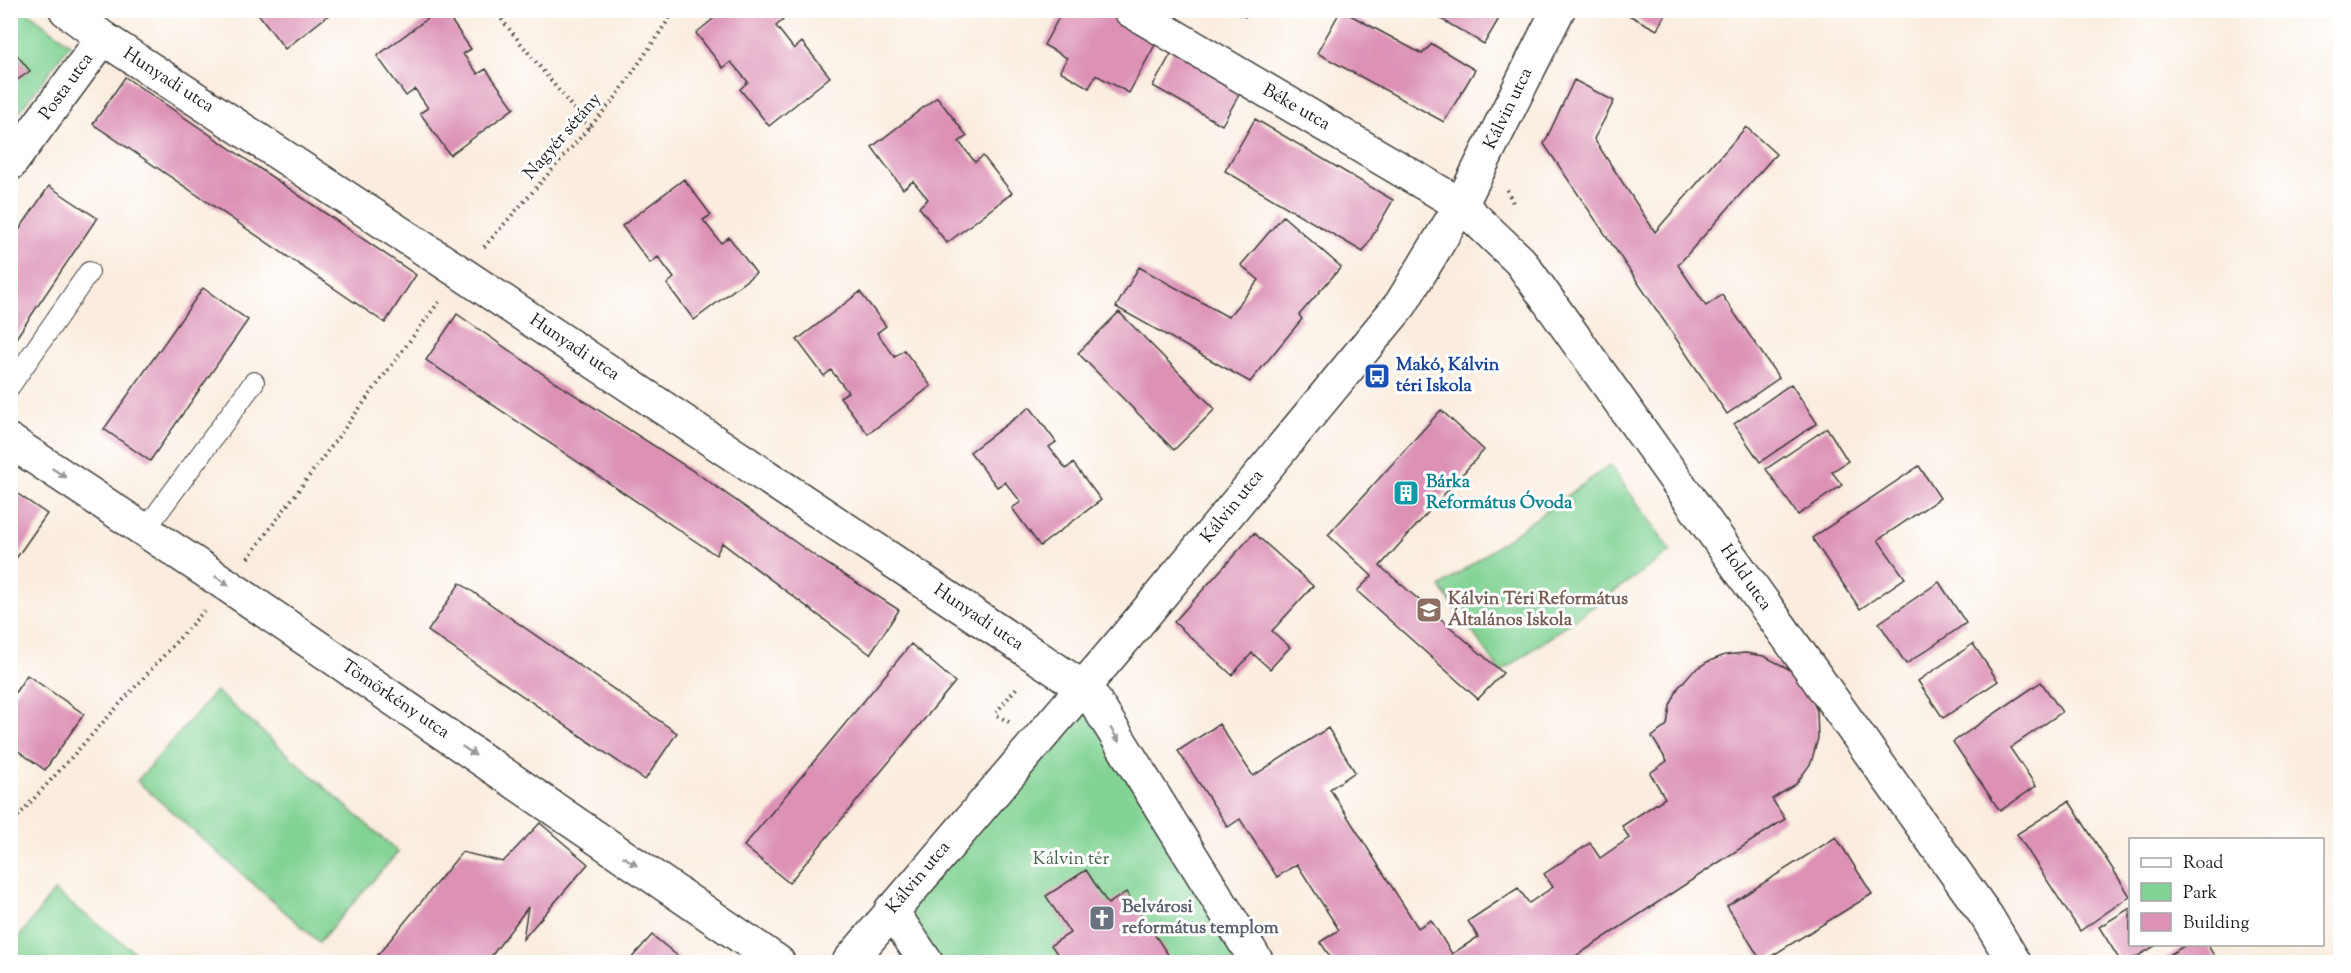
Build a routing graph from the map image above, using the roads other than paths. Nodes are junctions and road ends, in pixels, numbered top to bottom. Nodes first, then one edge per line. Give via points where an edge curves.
1 (66, 10) edge
2 (1130, 10) edge
3 (1558, 10) edge
4 (103, 38) junction
5 (10, 164) edge
6 (1461, 206) junction
7 (89, 272) dead end
8 (254, 382) dead end
9 (10, 386) edge
10 (10, 441) edge
11 (145, 530) junction
12 (1082, 687) junction
13 (891, 910) junction
14 (778, 963) edge
15 (849, 963) edge
16 (926, 963) edge
17 (1257, 963) edge
18 (2014, 963) edge

1 - 4 street, Hunyadi utca
2 - 6 street, Béke utca
3 - 6 street, Kálvin utca
4 - 5 street, Posta utca
4 - 12 street, Hunyadi utca
6 - 12 street, Kálvin utca via 1401,304
6 - 18 street, Hold utca via 1520,261 1980,907
7 - 9 lane
8 - 11 lane
10 -> 11 street, Tömörkény utca
11 -> 14 street, Tömörkény utca
12 - 13 street, Kálvin utca
12 -> 17 street via 1093,698
13 - 15 street, Kálvin utca
13 - 16 street

